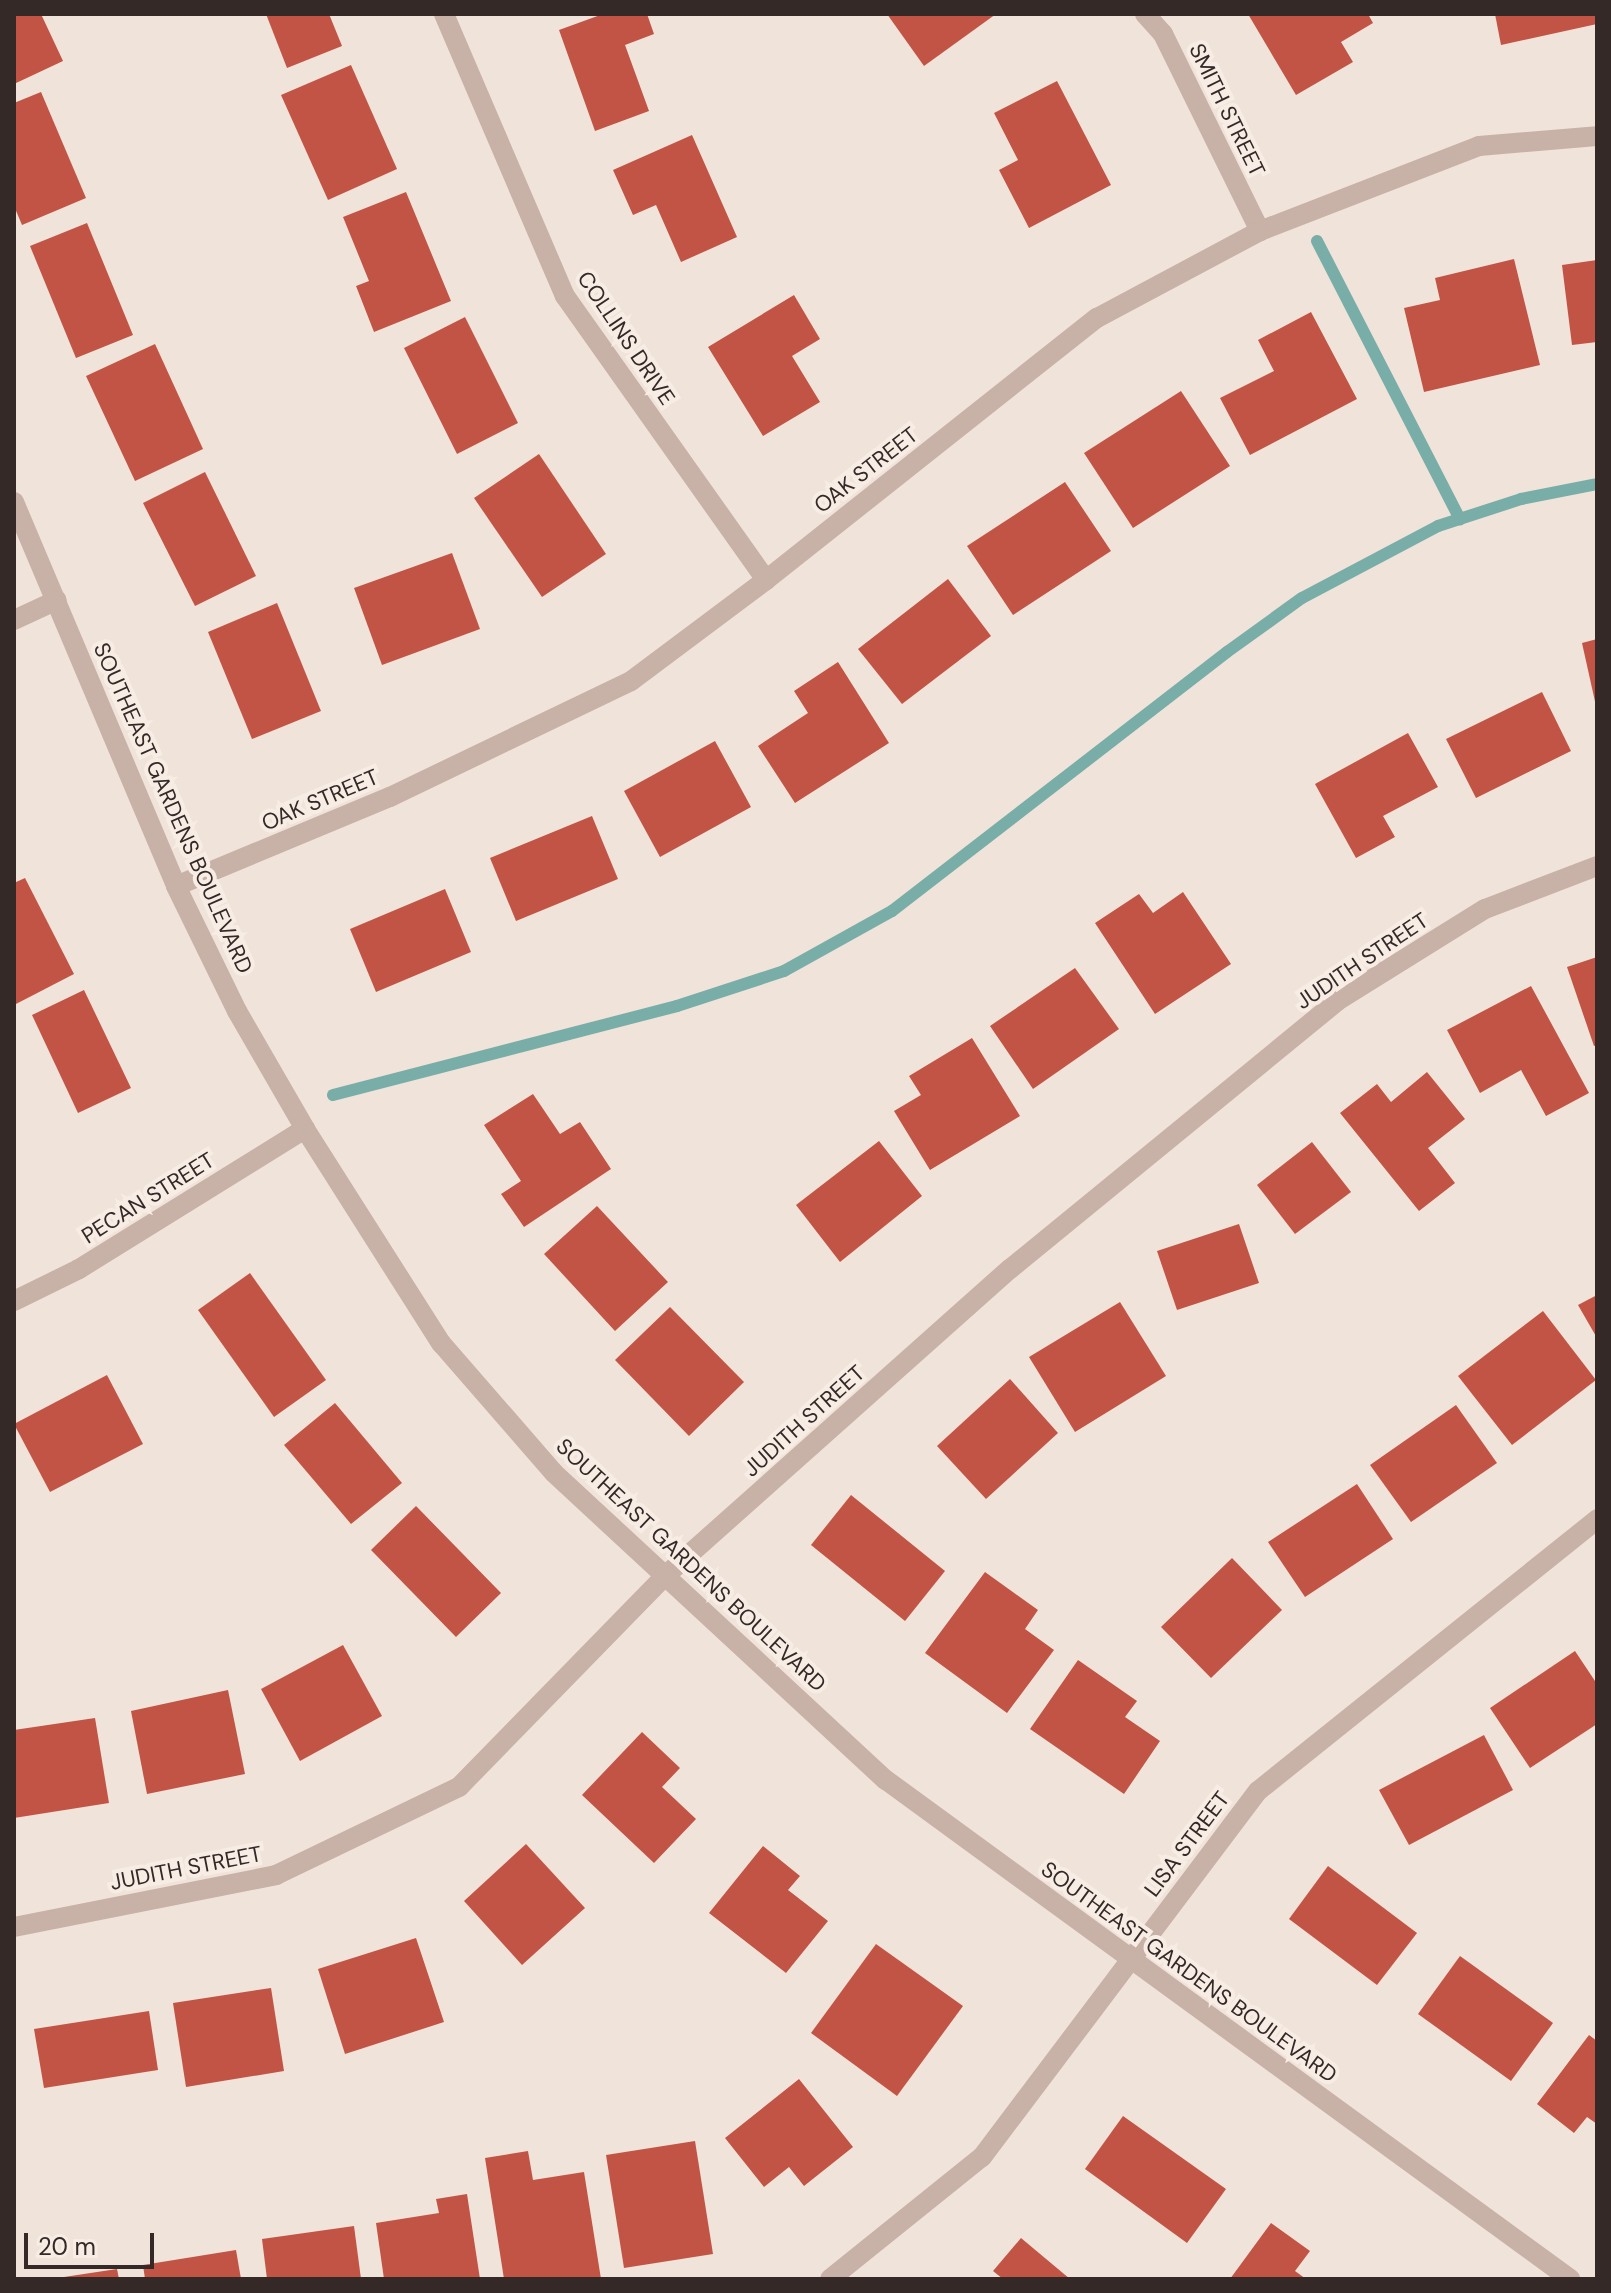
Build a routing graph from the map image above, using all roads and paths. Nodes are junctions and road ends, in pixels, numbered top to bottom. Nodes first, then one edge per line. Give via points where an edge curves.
1 (444, 14) edge
2 (1145, 14) edge
3 (1597, 136) edge
4 (1260, 231) junction
5 (14, 502) edge
6 (766, 580) junction
7 (57, 600) junction
8 (14, 620) edge
9 (1597, 866) edge
10 (176, 886) junction
11 (305, 1129) junction
12 (14, 1301) edge
13 (1597, 1519) edge
14 (665, 1576) junction
15 (14, 1927) edge
16 (1130, 1959) junction
17 (830, 2279) edge
18 (1570, 2279) edge

1 - 6 street, COLLINS DRIVE via 565,296
2 - 4 street, SMITH STREET via 1163,34
3 - 4 street, OAK STREET via 1479,146
4 - 6 street, OAK STREET via 1097,318
5 - 7 street, SOUTHEAST GARDENS BOULEVARD
6 - 10 street, OAK STREET via 631,681 390,797
7 - 8 street
7 - 10 street, SOUTHEAST GARDENS BOULEVARD
9 - 14 street, JUDITH STREET via 1485,909 1337,1001 1010,1269
10 - 11 street, SOUTHEAST GARDENS BOULEVARD via 237,1011
11 - 12 street, PECAN STREET via 79,1269
11 - 14 street, SOUTHEAST GARDENS BOULEVARD via 441,1343 554,1473
13 - 16 street, LISA STREET via 1258,1791
14 - 15 street, JUDITH STREET via 459,1787 276,1875
14 - 16 street, SOUTHEAST GARDENS BOULEVARD via 886,1780
16 - 17 street, LISA STREET via 982,2157
16 - 18 street, SOUTHEAST GARDENS BOULEVARD

